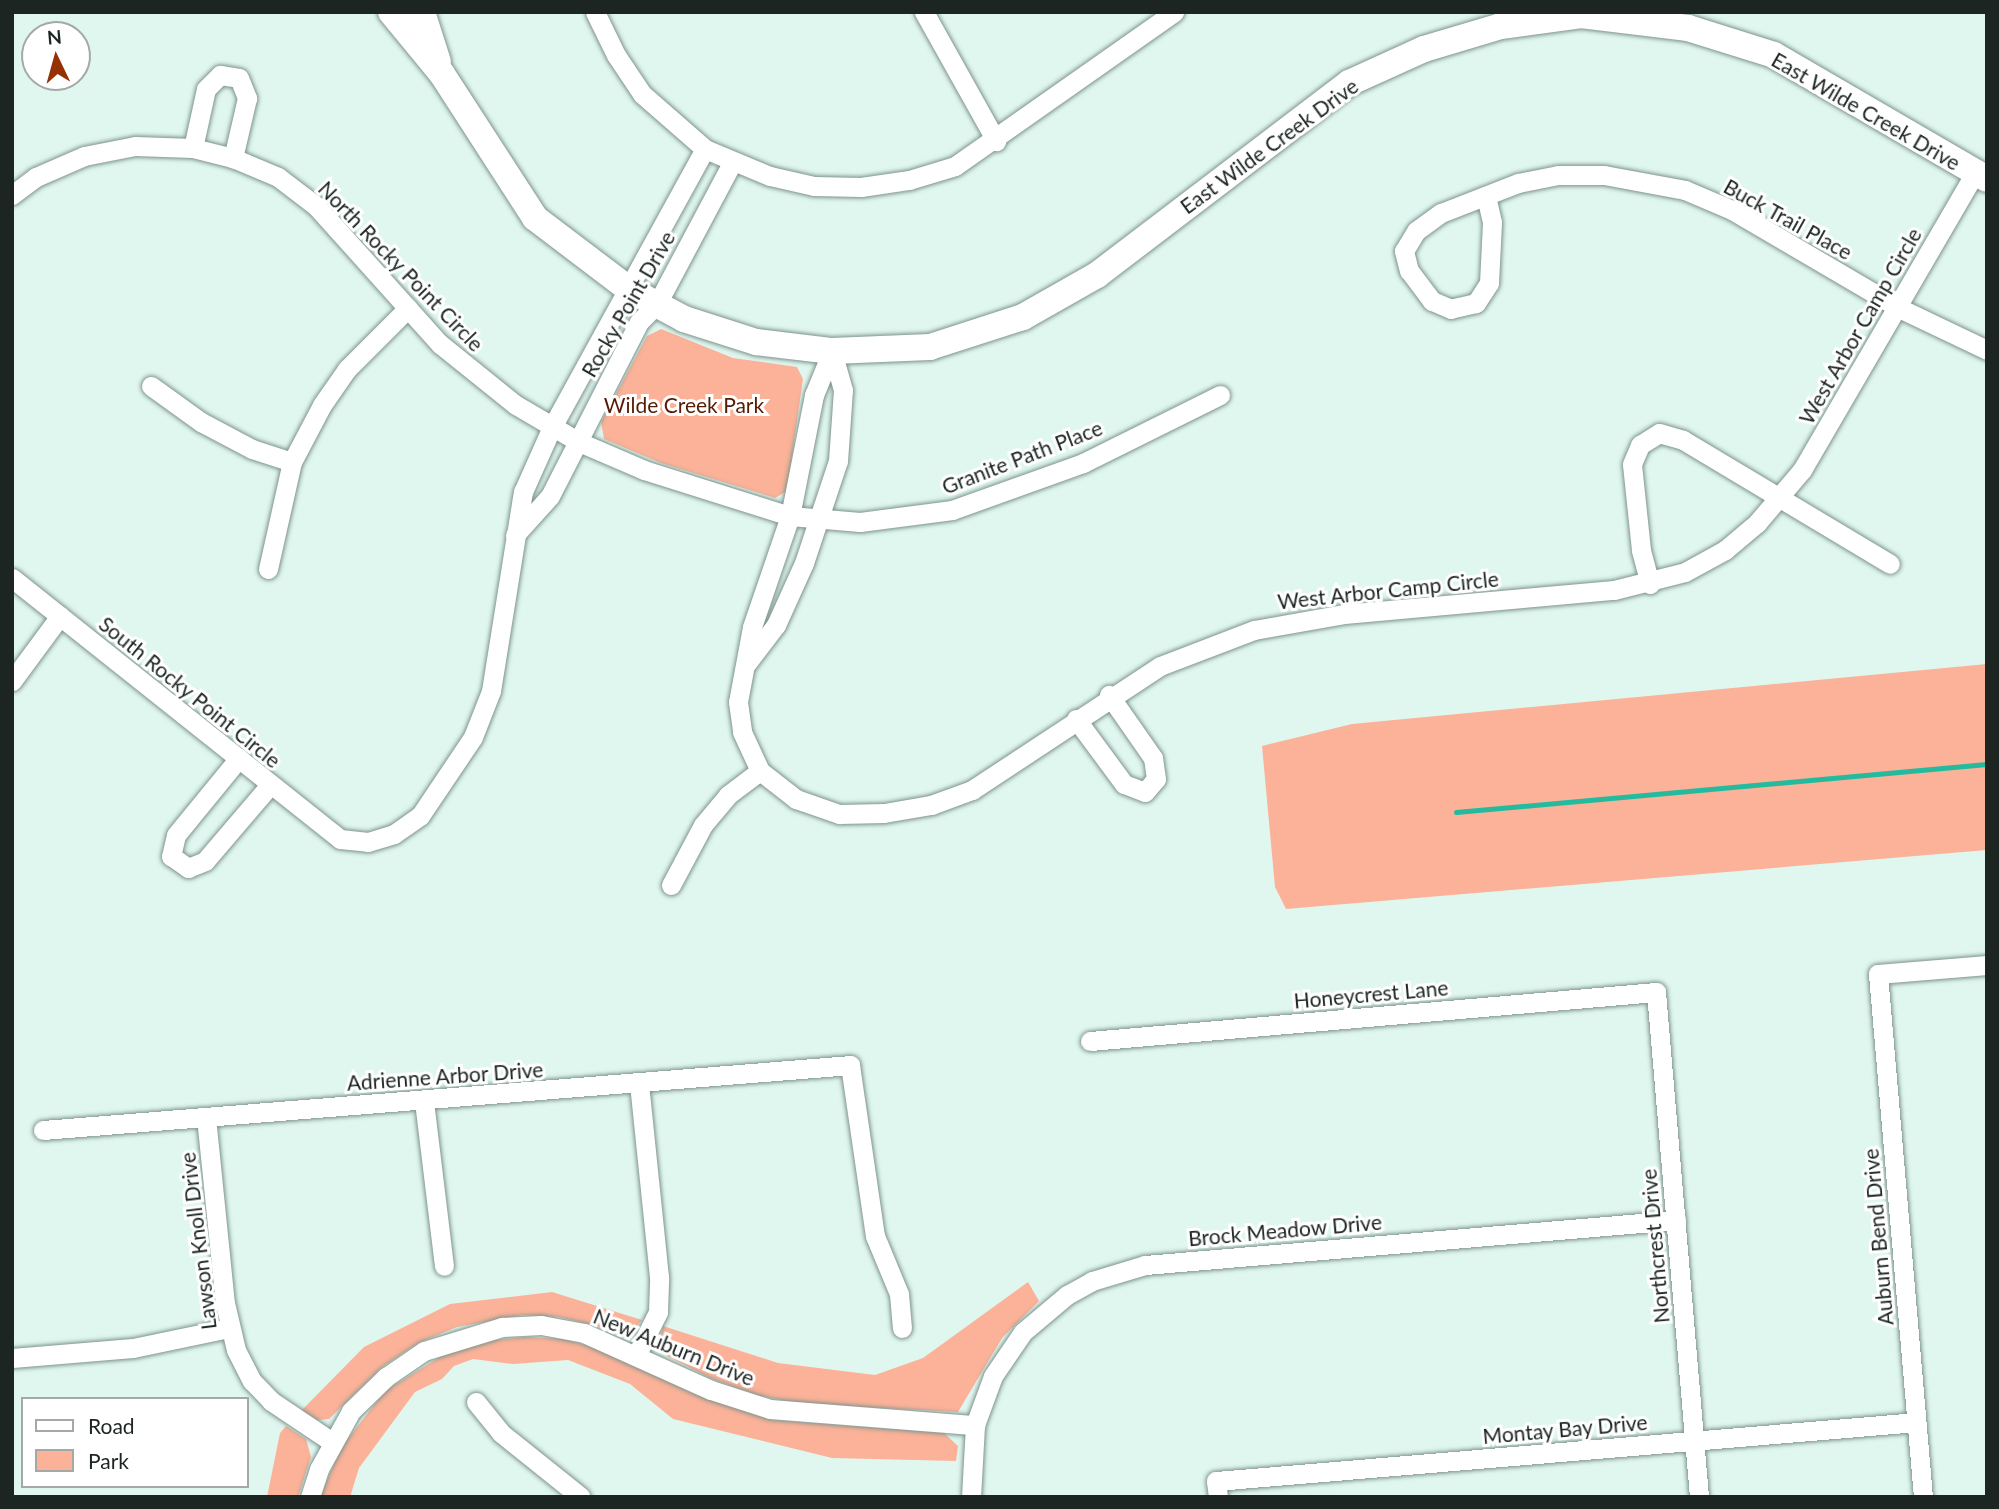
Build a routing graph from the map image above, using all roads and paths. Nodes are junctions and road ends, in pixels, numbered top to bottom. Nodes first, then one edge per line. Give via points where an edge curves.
1 (391, 12) edge
2 (422, 12) edge
3 (595, 12) edge
4 (924, 12) edge
5 (1174, 12) edge
6 (442, 74) junction
7 (996, 141) junction
8 (193, 148) junction
9 (705, 149) junction
10 (233, 158) junction
11 (732, 163) junction
12 (1981, 176) edge
13 (12, 195) edge
14 (1486, 195) junction
15 (630, 290) junction
16 (657, 304) junction
17 (408, 308) junction
18 (1899, 308) junction
19 (1987, 350) edge
20 (832, 351) junction
21 (151, 386) dead end
22 (1220, 395) dead end
23 (552, 427) junction
24 (579, 442) junction
25 (292, 462) junction
26 (1782, 497) junction
27 (790, 516) junction
28 (820, 519) junction
29 (514, 536) junction
30 (1891, 564) dead end
31 (268, 569) dead end
32 (12, 578) edge
33 (1650, 584) junction
34 (60, 616) junction
35 (742, 669) junction
36 (12, 681) edge
37 (1110, 695) junction
38 (1076, 719) junction
39 (239, 758) junction
40 (760, 771) junction
41 (270, 785) junction
42 (340, 839) joint
43 (671, 885) dead end
44 (1987, 965) edge
45 (1656, 992) joint
46 (1090, 1041) dead end
47 (639, 1083) junction
48 (424, 1101) junction
49 (206, 1117) junction
50 (43, 1130) dead end
51 (1676, 1220) junction
52 (444, 1266) dead end
53 (229, 1328) junction
54 (902, 1328) dead end
55 (637, 1354) junction
56 (12, 1358) edge
57 (476, 1402) dead end
58 (1917, 1422) junction
59 (975, 1426) junction
60 (332, 1441) junction
61 (1695, 1441) junction
62 (1217, 1489) edge
63 (310, 1497) edge
64 (581, 1497) edge
65 (971, 1497) edge
66 (1699, 1497) edge
67 (1923, 1497) edge

1 - 6 street
2 - 6 street
3 - 9 street via 615,55 642,94
4 - 7 street
5 - 7 street
6 - 15 street, East Wilde Creek Drive via 535,218
7 - 11 street via 955,166 909,180 861,187 814,186
8 - 10 street, North Rocky Point Circle
8 - 10 street via 206,89 220,75 239,78 247,97
8 - 13 street, North Rocky Point Circle via 135,146 84,156 36,177
9 - 11 street
9 - 15 street, Rocky Point Drive
10 - 17 street, North Rocky Point Circle via 278,177 316,205
11 - 16 street, Rocky Point Drive
12 - 18 street, West Arbor Camp Circle
12 - 20 street, East Wilde Creek Drive via 1773,55 1688,28 1581,15 1501,26 1424,49 1349,83 1097,275 1023,317 930,347
14 - 14 street, Buck Trail Place via 1492,222 1489,283 1476,303 1451,309 1432,301 1409,271 1404,251 1416,231 1441,213
14 - 18 street, Buck Trail Place via 1558,175 1644,179 1685,190 1732,209
15 - 16 street, East Wilde Creek Drive
15 - 23 street, Rocky Point Drive
16 - 20 street, East Wilde Creek Drive via 684,319 756,342
16 - 24 street, Rocky Point Drive via 639,322
17 - 23 street, North Rocky Point Circle via 481,380
17 - 25 street via 347,369
18 - 19 street, Buck Trail Place
18 - 26 street, West Arbor Camp Circle
20 - 27 street, West Arbor Camp Circle via 814,395
20 - 28 street via 843,390 838,461
21 - 25 street via 201,422 252,449
22 - 28 street, Granite Path Place via 1083,463 952,510 905,519
23 - 24 street, Granite Path Place
23 - 29 street, Rocky Point Drive via 523,492
24 - 27 street, Granite Path Place via 644,470
24 - 29 street, Rocky Point Drive via 550,496
25 - 31 street
26 - 30 street
26 - 33 street, West Arbor Camp Circle via 1725,550 1685,572
26 - 33 street via 1683,440 1659,433 1640,445 1632,464 1641,550
27 - 28 street, Granite Path Place
27 - 35 street, West Arbor Camp Circle
28 - 35 street via 776,625
29 - 42 street, Rocky Point Drive via 491,691 473,737 420,816 394,834 368,842
32 - 34 street, South Rocky Point Circle
33 - 37 street, West Arbor Camp Circle via 1298,620 1208,645
34 - 36 street
34 - 39 street, South Rocky Point Circle
35 - 40 street, West Arbor Camp Circle via 738,702 742,732
37 - 38 street, West Arbor Camp Circle
37 - 38 street via 1153,758 1156,779 1144,792 1124,784
38 - 40 street, West Arbor Camp Circle via 972,790 931,805 839,814 796,799
39 - 41 street, South Rocky Point Circle
39 - 41 street via 176,835 171,856 188,868 205,861
40 - 43 street via 728,795 703,825
41 - 42 street, South Rocky Point Circle
44 - 58 street, Auburn Bend Drive via 1878,974
45 - 46 street, Honeycrest Lane
45 - 51 street, Northcrest Drive
47 - 48 street, Adrienne Arbor Drive
47 - 54 street, Adrienne Arbor Drive via 850,1065 875,1236 899,1293
47 - 55 street via 659,1277 658,1312
48 - 49 street, Adrienne Arbor Drive
48 - 52 street
49 - 50 street, Adrienne Arbor Drive
49 - 53 street, Lawson Knoll Drive
51 - 59 street, Brock Meadow Drive via 1118,1271 1067,1295 1024,1332 993,1376
51 - 61 street, Northcrest Drive
53 - 56 street via 133,1348
53 - 60 street, Lawson Knoll Drive via 252,1381 271,1401
55 - 59 street, New Auburn Drive via 711,1390 770,1409
55 - 60 street, New Auburn Drive via 584,1333 541,1325 464,1335 424,1352 386,1377 351,1411
57 - 64 street via 501,1433
58 - 61 street, Montay Bay Drive
58 - 67 street, Auburn Bend Drive
59 - 65 street, Brock Meadow Drive
60 - 63 street, New Auburn Drive
61 - 62 street, Montay Bay Drive
61 - 66 street, Northcrest Drive

